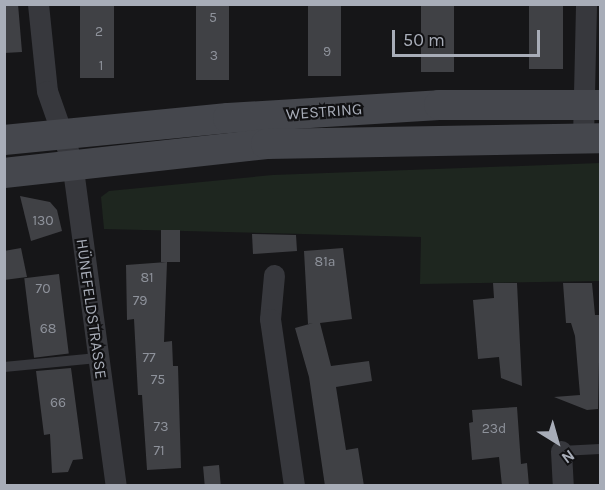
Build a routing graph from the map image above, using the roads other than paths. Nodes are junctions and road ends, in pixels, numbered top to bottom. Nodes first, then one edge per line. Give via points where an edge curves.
1 (38, 4) edge
2 (586, 4) edge
3 (593, 105) edge
4 (63, 133) junction
5 (592, 138) edge
6 (4, 140) edge
7 (72, 162) junction
8 (4, 173) edge
9 (274, 275) dead end
10 (98, 358) junction
11 (4, 367) edge
12 (600, 449) edge
13 (561, 452) joint
14 (116, 486) edge
15 (294, 486) edge
16 (563, 486) edge

1 - 4 street, HÜNEFELDSTRASSE via 47,91
2 - 3 street, WESTRING
3 - 4 main road, WESTRING via 439,105
3 - 5 street, WESTRING
4 - 6 main road, WESTRING
4 - 7 street, HÜNEFELDSTRASSE
5 - 7 main road, WESTRING via 266,144
7 - 8 main road, WESTRING
7 - 10 street, HÜNEFELDSTRASSE
9 - 15 street via 270,320
10 - 11 lane
10 - 14 street, HÜNEFELDSTRASSE
12 - 13 lane
13 - 16 street

